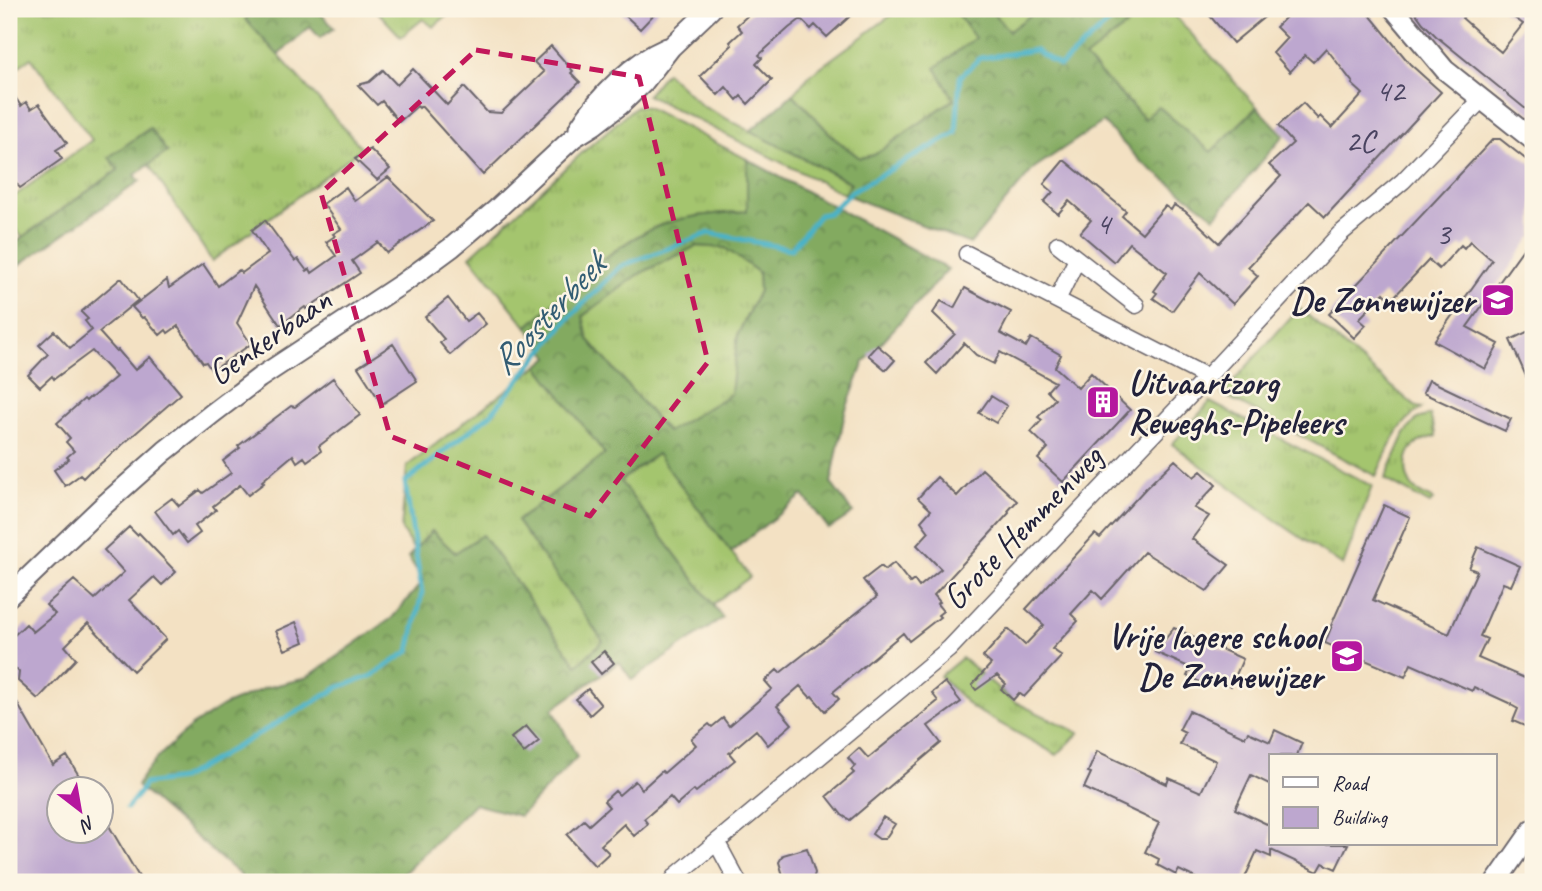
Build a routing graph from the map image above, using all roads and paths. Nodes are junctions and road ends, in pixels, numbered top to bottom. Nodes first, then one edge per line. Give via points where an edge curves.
1 (711, 9) edge
2 (1394, 9) edge
3 (1482, 99) junction
4 (1533, 140) edge
5 (1058, 244) dead end
6 (967, 254) dead end
7 (1077, 258) junction
8 (1057, 300) junction
9 (1136, 305) dead end
10 (1207, 377) junction
11 (9, 596) edge
12 (1533, 829) edge
13 (717, 843) junction
14 (672, 882) edge
15 (738, 882) edge
16 (1496, 882) edge

1 - 11 street, Genkerbaan via 671,47 627,73 573,138 453,247 259,378 165,451
2 - 3 street via 1445,69
3 - 4 street
3 - 10 street, Grote Hemmenweg via 1403,181 1340,234
5 - 7 street
6 - 8 street
7 - 8 street
7 - 9 street
8 - 10 street
10 - 13 street, Grote Hemmenweg via 949,649
12 - 16 street
13 - 14 street, Grote Hemmenweg
13 - 15 street

